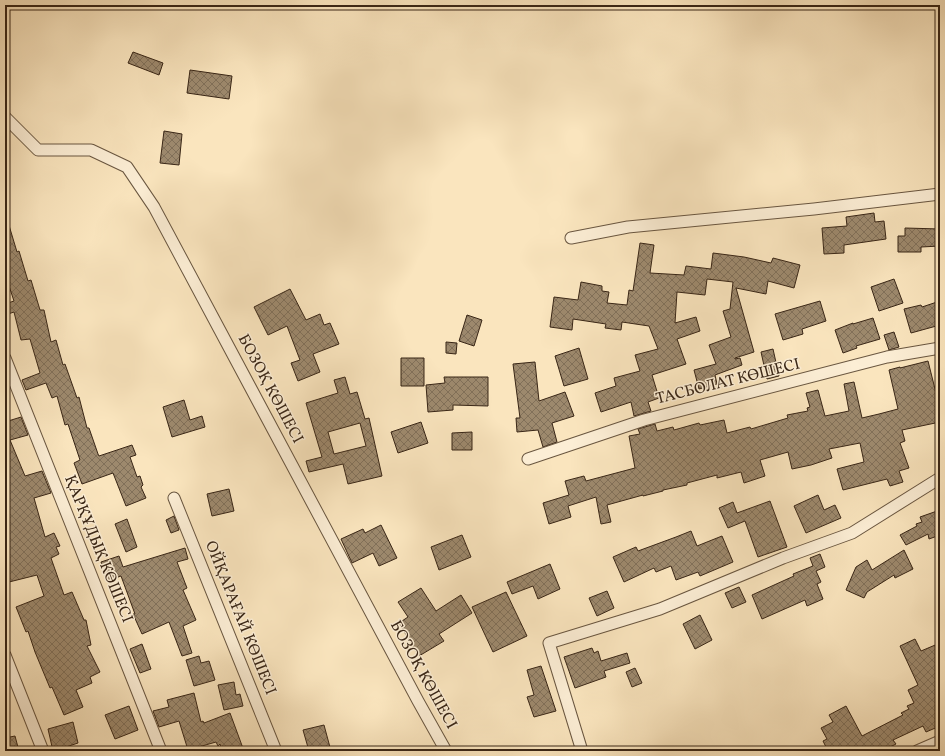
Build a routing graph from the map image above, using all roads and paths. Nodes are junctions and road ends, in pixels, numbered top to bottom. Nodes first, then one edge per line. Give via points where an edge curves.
1 (5, 117) edge
2 (940, 194) edge
3 (571, 238) dead end
4 (940, 348) edge
5 (5, 358) edge
6 (528, 459) dead end
7 (940, 478) edge
8 (174, 498) dead end
9 (5, 655) edge
10 (940, 741) edge
11 (43, 751) edge
12 (161, 751) edge
13 (276, 751) edge
14 (446, 751) edge
15 (582, 751) edge
16 (917, 751) edge

1 - 14 street, БОЗОҚ КӨШЕСІ via 38,150 91,150 127,167 132,174 154,207
2 - 3 street via 628,227
4 - 6 street, ТАСБОЛАТ КӨШЕСІ via 887,357 644,420
5 - 12 street, ҚАРҚҰДЫҚ КӨШЕСІ
7 - 15 street via 852,533 783,558 660,609 549,643
8 - 13 street, ОЙҚАРАҒАЙ КӨШЕСІ
9 - 11 street
10 - 16 street

